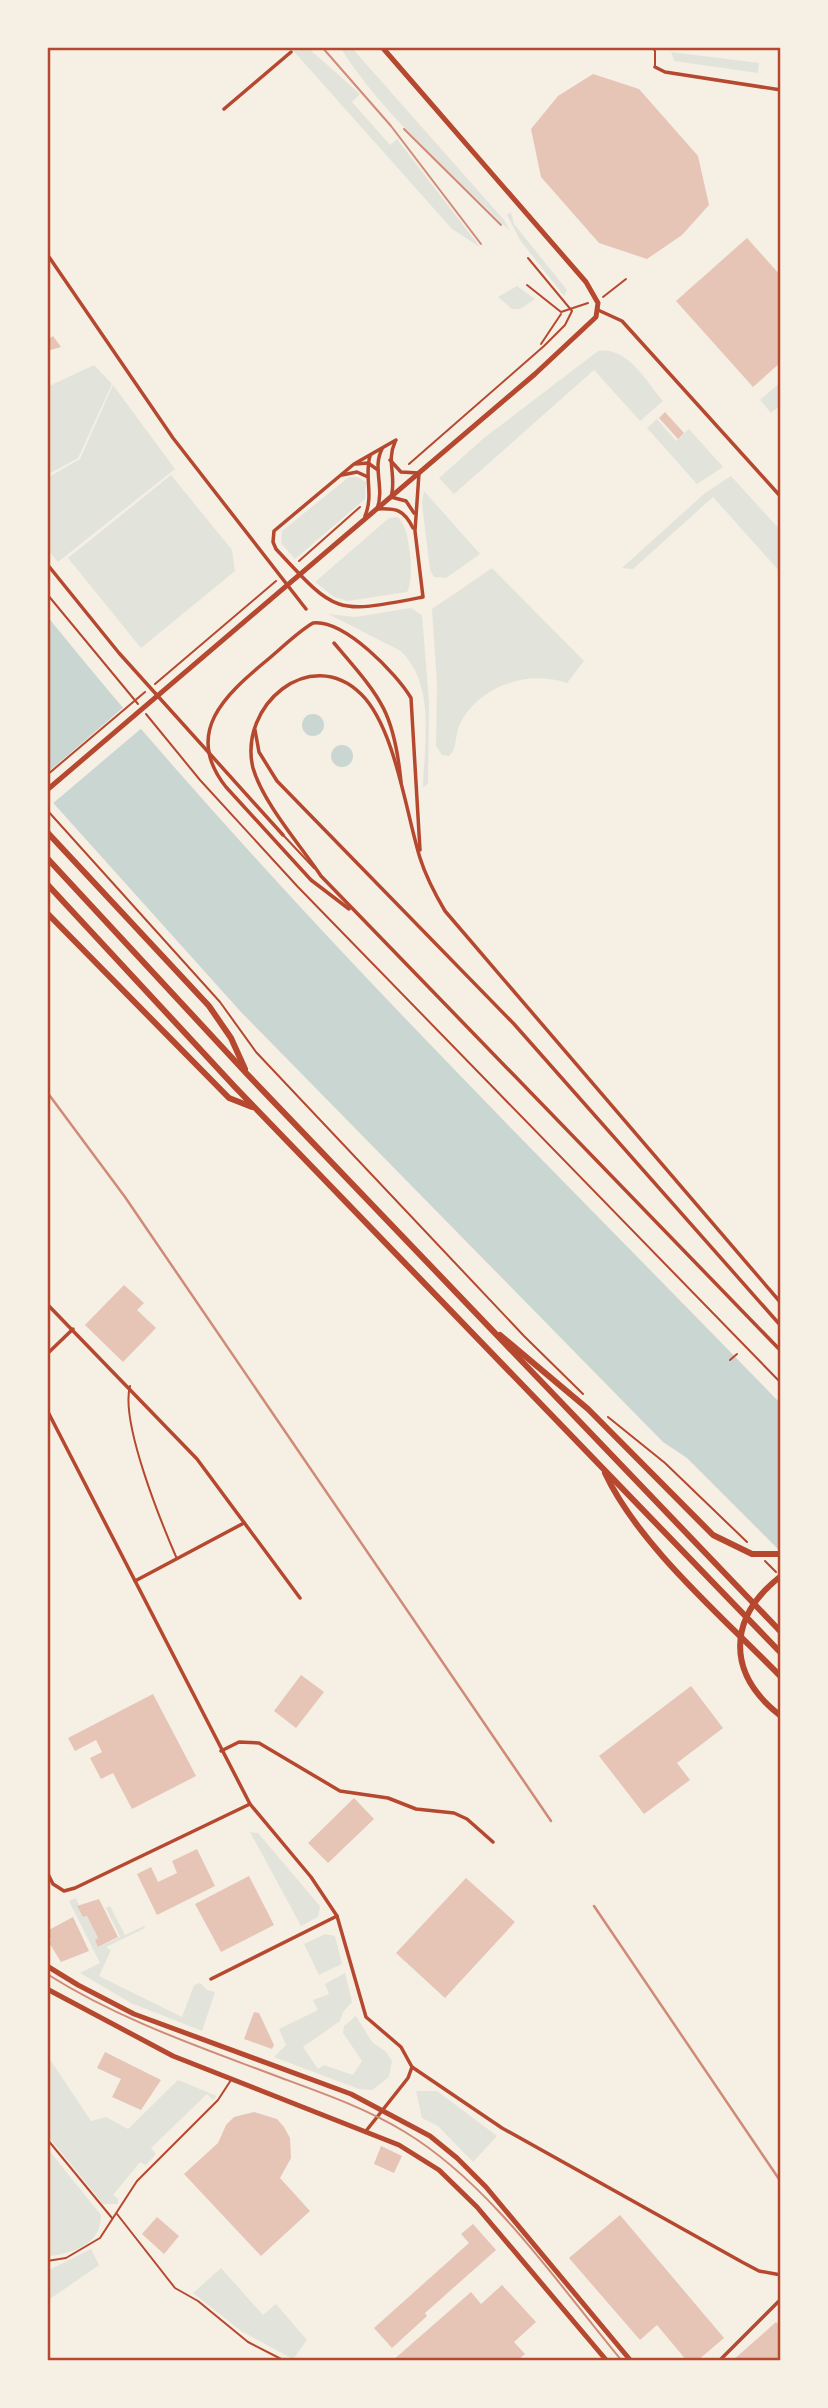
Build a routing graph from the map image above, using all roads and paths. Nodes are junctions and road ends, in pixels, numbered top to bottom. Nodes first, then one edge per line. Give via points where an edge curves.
1 (382, 47) edge
2 (652, 47) edge
3 (291, 52) dead end
4 (655, 66) joint
5 (781, 90) edge
6 (224, 109) dead end
7 (47, 254) edge
8 (528, 258) dead end
9 (625, 281) dead end
10 (527, 285) dead end
11 (598, 310) junction
12 (561, 313) junction
13 (541, 344) dead end
14 (383, 447) junction
15 (371, 454) junction
16 (390, 460) junction
17 (368, 463) junction
18 (354, 464) junction
19 (378, 470) junction
20 (401, 472) junction
21 (419, 473) junction
22 (340, 475) junction
23 (369, 479) junction
24 (391, 497) junction
25 (371, 498) junction
26 (781, 498) edge
27 (377, 509) junction
28 (414, 515) junction
29 (363, 521) junction
30 (415, 531) junction
31 (304, 557) dead end
32 (47, 564) edge
33 (267, 588) dead end
34 (47, 594) edge
35 (306, 609) dead end
36 (334, 643) dead end
37 (255, 723) junction
38 (47, 775) edge
39 (47, 790) edge
40 (402, 790) junction
41 (47, 810) edge
42 (47, 832) edge
43 (283, 835) joint
44 (47, 858) edge
45 (420, 859) junction
46 (321, 876) junction
47 (47, 884) edge
48 (47, 913) edge
49 (358, 916) junction
50 (247, 1074) junction
51 (257, 1110) junction
52 (781, 1303) edge
53 (47, 1304) edge
54 (487, 1325) junction
55 (781, 1326) edge
56 (73, 1329) junction
57 (781, 1352) edge
58 (47, 1354) edge
59 (737, 1354) dead end
60 (730, 1360) dead end
61 (781, 1383) edge
62 (130, 1386) junction
63 (583, 1393) dead end
64 (47, 1410) edge
65 (602, 1412) dead end
66 (603, 1468) junction
67 (244, 1522) junction
68 (752, 1548) dead end
69 (781, 1554) edge
70 (762, 1558) dead end
71 (177, 1559) junction
72 (781, 1577) edge
73 (135, 1581) junction
74 (300, 1598) dead end
75 (781, 1632) edge
76 (781, 1653) edge
77 (781, 1676) edge
78 (781, 1716) edge
79 (221, 1751) junction
80 (250, 1804) junction
81 (493, 1842) dead end
82 (47, 1872) edge
83 (337, 1916) junction
84 (47, 1966) edge
85 (211, 1979) dead end
86 (47, 1989) edge
87 (412, 2067) junction
88 (231, 2079) junction
89 (383, 2109) junction
90 (366, 2131) junction
91 (47, 2139) edge
92 (117, 2214) junction
93 (112, 2219) junction
94 (47, 2261) edge
95 (781, 2275) edge
96 (781, 2299) edge
97 (285, 2361) edge
98 (607, 2361) edge
99 (631, 2361) edge
100 (719, 2361) edge

1 - 11 street via 586,282
2 - 4 lane
3 - 6 street
4 - 5 street via 665,72
7 - 35 street via 173,438
8 - 20 path via 572,311 567,322
9 - 12 path via 609,295
10 - 12 path
11 - 21 street via 587,329
11 - 26 street via 622,321
12 - 13 path
14 - 15 street
14 - 16 street via 396,440
14 - 19 street
15 - 17 street
15 - 18 street
16 - 20 street
16 - 24 street
17 - 18 street
17 - 19 street
17 - 23 street
18 - 22 street
19 - 27 street via 382,488
20 - 21 street
21 - 24 street
21 - 28 street
22 - 23 street via 357,472
22 - 30 street via 279,524 273,538 276,549 321,597 351,608 423,597
23 - 25 street
24 - 27 street
24 - 28 street via 406,500
25 - 29 street
25 - 31 path
27 - 29 street
27 - 30 street via 403,512
28 - 30 street
29 - 39 street
32 - 43 street via 127,663
33 - 38 path
34 - 61 path via 246,831
36 - 40 street via 387,713
37 - 40 street via 272,697 287,685 317,677 347,684 376,714
37 - 46 street via 252,758 259,782
37 - 55 street via 259,752 269,771 459,965
40 - 45 street
41 - 63 path via 220,1002 256,1052
42 - 50 highway via 209,1006 231,1038
43 - 46 lane
44 - 50 highway
45 - 49 street via 413,704 400,680 353,638 317,622 309,625 221,702 209,740 215,772 240,802 311,880
45 - 52 street via 435,894 459,930
46 - 49 street
47 - 51 highway
48 - 51 highway via 229,1098
49 - 57 street
50 - 54 highway
51 - 66 highway
53 - 56 street
54 - 69 highway via 588,1409 725,1544
54 - 75 highway
56 - 58 street
56 - 62 street
59 - 60 path
62 - 67 street via 197,1459
62 - 71 lane via 127,1398 134,1438
64 - 73 street
65 - 68 path via 705,1498
66 - 76 highway
66 - 77 highway via 619,1503
67 - 71 street
67 - 74 street
70 - 72 path
71 - 73 street
72 - 78 highway via 749,1610 740,1642 748,1680
73 - 79 street
79 - 80 street
79 - 81 street via 239,1742 259,1743 332,1788 388,1798 416,1809 454,1812
80 - 82 street via 75,1888 64,1891 53,1884
80 - 83 street
83 - 85 street
83 - 87 street via 366,2017 401,2047
84 - 89 street via 134,2014
86 - 88 street via 173,2056
87 - 89 street
87 - 95 street via 536,2148 750,2266
88 - 90 street
88 - 92 lane via 218,2100 137,2181
89 - 90 street
89 - 99 street via 457,2158
90 - 98 street via 420,2157 458,2187
91 - 93 lane
92 - 93 lane
92 - 97 lane via 174,2288 198,2301 248,2342
93 - 94 lane via 90,2245 66,2258
96 - 100 street

